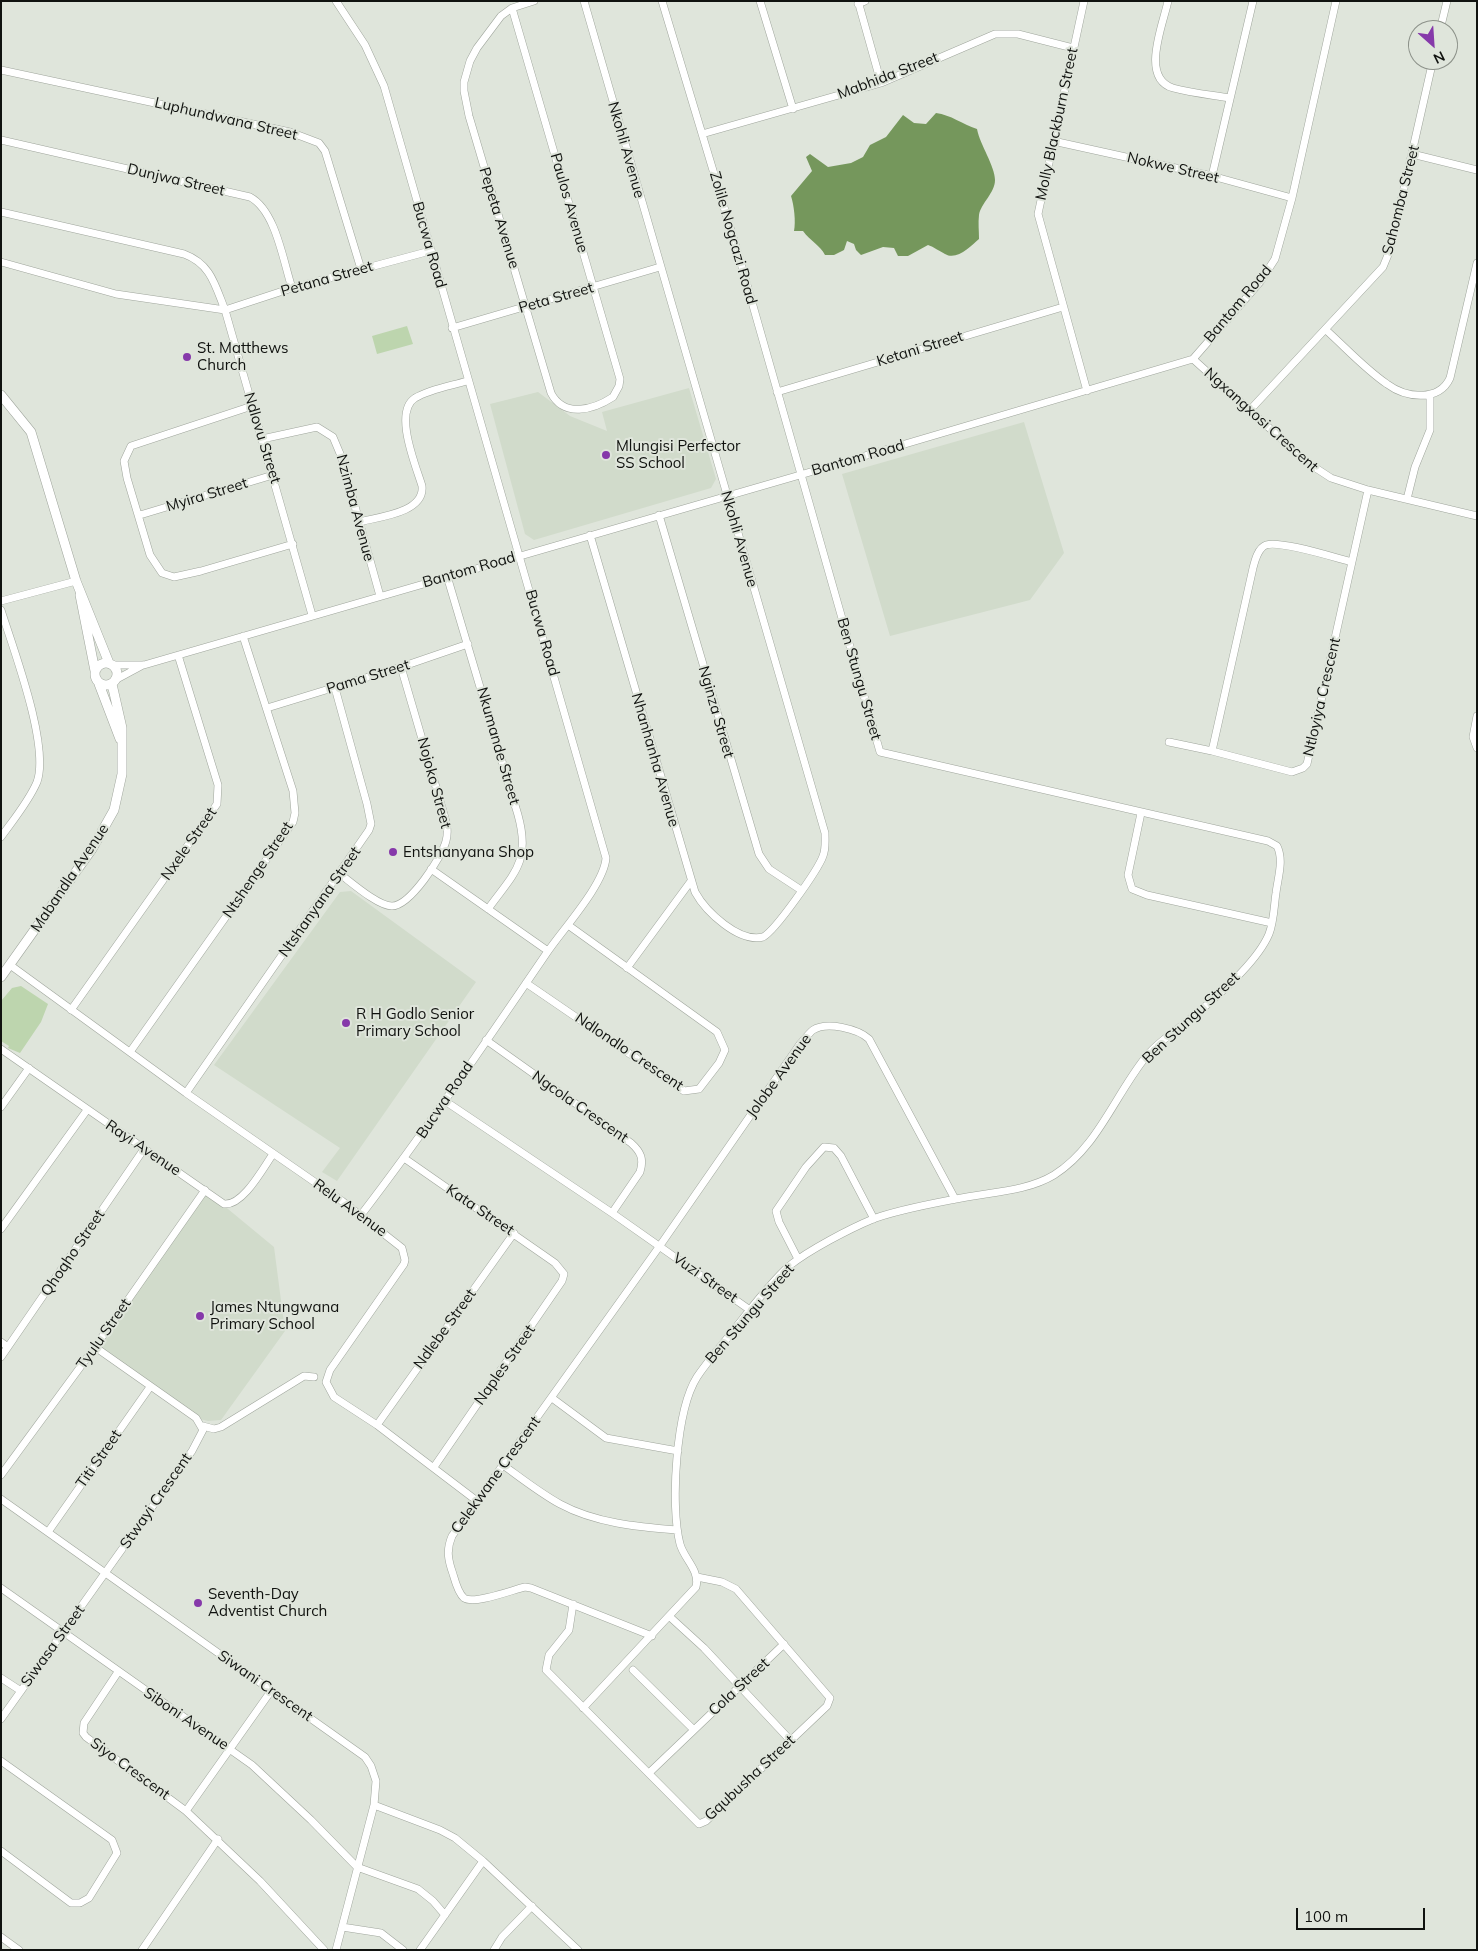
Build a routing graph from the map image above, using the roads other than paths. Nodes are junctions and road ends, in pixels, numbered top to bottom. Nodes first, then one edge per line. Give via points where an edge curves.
1 (336, 1) edge
2 (534, 1) edge
3 (584, 1) edge
4 (662, 1) edge
5 (760, 1) edge
6 (1084, 1) edge
7 (1168, 1) edge
8 (1252, 1) edge
9 (1336, 1) edge
10 (1447, 1) edge
11 (861, 2) edge
12 (512, 8) junction
13 (1442, 20) edge
14 (1074, 48) junction
15 (1, 70) edge
16 (1432, 70) edge
17 (880, 83) junction
18 (1230, 98) junction
19 (792, 109) junction
20 (702, 134) junction
21 (1, 140) edge
22 (1053, 141) junction
23 (1412, 154) junction
24 (1477, 170) edge
25 (1212, 176) junction
26 (1292, 198) junction
27 (1, 212) edge
28 (430, 250) junction
29 (1, 262) edge
30 (1477, 263) edge
31 (660, 267) junction
32 (361, 269) junction
33 (292, 288) junction
34 (594, 288) junction
35 (526, 307) junction
36 (1063, 307) junction
37 (225, 310) junction
38 (452, 328) junction
39 (1326, 330) junction
40 (1193, 359) junction
41 (467, 381) junction
42 (1087, 391) junction
43 (777, 392) junction
44 (1, 395) edge
45 (1430, 396) junction
46 (613, 397) joint
47 (252, 406) junction
48 (1250, 410) junction
49 (262, 438) junction
50 (274, 475) junction
51 (800, 475) junction
52 (1368, 490) junction
53 (726, 496) junction
54 (1407, 499) junction
55 (140, 514) junction
56 (659, 515) junction
57 (1477, 516) edge
58 (359, 522) junction
59 (590, 535) junction
60 (293, 544) junction
61 (520, 555) junction
62 (1352, 562) junction
63 (448, 576) junction
64 (78, 585) junction
65 (380, 596) junction
66 (1, 601) edge
67 (1, 610) edge
68 (312, 615) junction
69 (243, 636) junction
70 (468, 644) junction
71 (178, 655) junction
72 (110, 664) junction
73 (144, 664) junction
74 (402, 668) junction
75 (95, 671) junction
76 (114, 681) junction
77 (99, 684) junction
78 (334, 688) junction
79 (267, 708) junction
80 (1477, 716) edge
81 (121, 742) junction
82 (1170, 742) dead end
83 (1477, 748) edge
84 (1212, 751) junction
85 (1142, 812) junction
86 (1, 837) edge
87 (431, 869) junction
88 (340, 874) junction
89 (691, 881) junction
90 (801, 890) junction
91 (488, 909) junction
92 (1272, 923) junction
93 (568, 925) junction
94 (548, 951) junction
95 (10, 965) junction
96 (627, 968) junction
97 (1, 977) edge
98 (526, 983) junction
99 (71, 1010) junction
100 (486, 1040) junction
101 (1, 1049) edge
102 (130, 1052) junction
103 (29, 1068) junction
104 (186, 1093) junction
105 (445, 1101) junction
106 (1, 1107) edge
107 (87, 1110) junction
108 (144, 1149) junction
109 (273, 1154) junction
110 (404, 1158) junction
111 (205, 1190) junction
112 (955, 1199) junction
113 (612, 1213) junction
114 (361, 1215) junction
115 (874, 1219) junction
116 (1, 1229) edge
117 (514, 1233) junction
118 (659, 1247) junction
119 (798, 1259) junction
120 (555, 1263) joint
121 (750, 1310) junction
122 (1, 1342) edge
123 (8, 1347) junction
124 (95, 1347) junction
125 (1, 1357) edge
126 (314, 1377) dead end
127 (150, 1387) junction
128 (552, 1398) junction
129 (202, 1426) junction
130 (377, 1426) junction
131 (678, 1451) junction
132 (502, 1464) junction
133 (434, 1467) junction
134 (1, 1475) edge
135 (1, 1499) edge
136 (477, 1501) junction
137 (677, 1530) junction
138 (48, 1532) junction
139 (105, 1573) junction
140 (697, 1577) junction
141 (1, 1588) edge
142 (573, 1604) junction
143 (670, 1617) junction
144 (64, 1633) junction
145 (652, 1636) junction
146 (784, 1644) junction
147 (633, 1670) dead end
148 (118, 1672) junction
149 (1, 1678) edge
150 (739, 1687) junction
151 (271, 1691) junction
152 (21, 1692) junction
153 (583, 1708) junction
154 (1, 1719) edge
155 (693, 1730) junction
156 (790, 1740) junction
157 (231, 1749) junction
158 (1, 1761) edge
159 (649, 1773) junction
160 (374, 1805) junction
161 (186, 1811) junction
162 (218, 1839) junction
163 (1, 1851) edge
164 (483, 1861) junction
165 (357, 1867) junction
166 (532, 1906) junction
167 (445, 1915) junction
168 (342, 1927) junction
169 (1, 1937) edge
170 (19, 1950) edge
171 (142, 1950) edge
172 (324, 1950) edge
173 (336, 1950) edge
174 (403, 1950) edge
175 (420, 1950) edge
176 (494, 1950) edge
177 (578, 1950) edge

1 - 28 street, Bucwa Road via 365,44 379,72
2 - 12 street, Pepeta Avenue
3 - 31 street, Nkohli Avenue
4 - 20 street, Zolile Nogcazi Road
5 - 19 street
6 - 14 street, Molly Blackburn Street
7 - 18 street via 1155,56 1154,66 1159,80 1173,88
8 - 18 street
9 - 26 street, Bantom Road
10 - 13 street
11 - 17 street
12 - 34 street, Paulos Avenue
12 - 35 street, Pepeta Avenue via 494,24 477,48 466,74 464,92
14 - 17 street, Mabhida Street via 1002,33
14 - 22 street, Molly Blackburn Street
15 - 32 street, Luphundwana Street via 290,132 319,143 330,161
16 - 23 street, Sahomba Street
17 - 19 street, Mabhida Street
18 - 25 street
19 - 20 street, Mabhida Street
20 - 43 street, Zolile Nogcazi Road
21 - 33 street, Dunjwa Street via 250,197 270,216
22 - 25 street, Nokwe Street
22 - 36 street, Molly Blackburn Street via 1038,214
23 - 24 street
23 - 39 street, Sahomba Street via 1390,250 1383,267
25 - 26 street, Nokwe Street
26 - 40 street, Bantom Road via 1275,259 1269,269
27 - 37 street, Ndlovu Street via 193,257 211,273
28 - 32 street, Petana Street
28 - 38 street, Bucwa Road
29 - 37 street via 116,294
30 - 45 street via 1450,378 1442,390
31 - 34 street, Peta Street
31 - 53 street, Nkohli Avenue
32 - 33 street, Petana Street
33 - 37 street, Petana Street
34 - 35 street, Peta Street
34 - 46 street, Paulos Avenue via 620,379 620,386
35 - 38 street, Peta Street
35 - 46 street, Pepeta Avenue via 551,393 558,404 566,409 579,410
36 - 42 street, Molly Blackburn Street
36 - 43 street, Ketani Street
37 - 47 street, Ndlovu Street
38 - 41 street, Bucwa Road
39 - 45 street via 1388,385
39 - 48 street, Sahomba Street
40 - 42 street, Bantom Road
40 - 48 street, Ngxangxosi Crescent
41 - 58 street via 414,399 405,412 406,430 422,486 422,495 417,502 409,508
41 - 61 street, Bucwa Road
42 - 51 street, Bantom Road
43 - 51 street, Zolile Nogcazi Road
44 - 64 street via 31,432
45 - 54 street via 1430,430 1415,467
47 - 49 street, Ndlovu Street
47 - 55 street via 131,446 124,461
48 - 52 street, Ngxangxosi Crescent via 1320,472 1342,483
49 - 50 street, Ndlovu Street
49 - 58 street, Nzimba Avenue via 308,427 328,432 338,446
50 - 55 street, Myira Street
50 - 60 street, Ndlovu Street
51 - 53 street, Bantom Road
51 - 85 street, Ben Stungu Street via 880,752
52 - 54 street, Ngxangxosi Crescent
52 - 62 street, Ntloyiya Crescent
53 - 56 street, Bantom Road
53 - 90 street, Nkohli Avenue via 825,833 824,855
54 - 57 street, Ngxangxosi Crescent
55 - 60 street via 154,563 162,573 174,576
56 - 59 street, Bantom Road
56 - 90 street, Nginza Street via 758,854 769,869
58 - 65 street, Nzimba Avenue
59 - 61 street, Bantom Road
59 - 89 street, Nhanhanha Avenue
60 - 68 street, Ndlovu Street
61 - 63 street, Bantom Road
61 - 93 street, Bucwa Road via 606,858 603,872
62 - 84 street via 1280,544 1265,545 1260,550 1253,568
62 - 84 street, Ntloyiya Crescent via 1306,764 1292,772
63 - 65 street, Bantom Road
63 - 70 street, Nkumande Street
64 - 66 street
64 - 72 street
64 - 75 street
65 - 68 street, Bantom Road
67 - 86 street via 34,720 41,759 37,781
68 - 69 street, Bantom Road
69 - 71 street, Bantom Road
69 - 79 street, Ntshenge Street
70 - 74 street, Pama Street
70 - 91 street, Nkumande Street via 524,844 521,862
71 - 73 street, Bantom Road
71 - 99 street, Nxele Street via 218,785 216,804
72 - 73 street, Bantom Road
72 - 75 street via 100,664
72 - 76 street via 117,671
73 - 76 street, Bantom Road
74 - 78 street, Pama Street
74 - 87 street, Nojoko Street via 447,826 446,843
75 - 77 street
76 - 77 street via 104,686
76 - 81 street, Mabandla Avenue via 122,728
77 - 81 street, Mabandla Avenue
78 - 79 street, Pama Street
78 - 88 street, Ntshanyana Street via 371,824
79 - 102 street, Ntshenge Street via 293,791 293,822
80 - 83 street via 1473,737
81 - 95 street, Mabandla Avenue via 122,774 106,828
82 - 84 street, Ntloyiya Crescent
85 - 92 street, Ben Stungu Street via 1268,840 1277,846 1281,861
85 - 92 street via 1128,875 1132,889
87 - 88 street, Nojoko Street via 404,903 391,906
87 - 91 street
88 - 104 street, Ntshanyana Street
89 - 90 street, Nkohli Avenue via 700,901 711,914 751,938 763,937 770,932
89 - 96 street
91 - 94 street
92 - 112 street, Ben Stungu Street via 1264,943 1236,977 1146,1056 1096,1132 1066,1166 1034,1184
93 - 94 street, Bucwa Road
93 - 96 street, Ndlondlo Crescent
94 - 98 street, Bucwa Road
95 - 97 street, Mabandla Avenue
95 - 99 street, Relu Avenue
96 - 98 street, Ndlondlo Crescent via 708,1025 724,1043 724,1055 699,1089 684,1091
98 - 100 street, Bucwa Road
99 - 102 street, Relu Avenue
100 - 105 street, Bucwa Road
100 - 113 street, Ngcola Crescent via 640,1152 640,1172
101 - 103 street, Rayi Avenue
102 - 104 street, Relu Avenue
103 - 106 street
103 - 107 street, Rayi Avenue
104 - 109 street, Relu Avenue
105 - 110 street, Bucwa Road
105 - 113 street
107 - 108 street, Rayi Avenue
107 - 116 street
108 - 111 street, Rayi Avenue
108 - 123 street, Qhoqho Street
109 - 111 street, Rayi Avenue via 234,1203 224,1204
109 - 114 street, Relu Avenue
110 - 114 street, Bucwa Road
110 - 117 street, Kata Street
111 - 124 street, Tyulu Street
112 - 115 street, Ben Stungu Street
112 - 118 street, Jolobe Avenue via 868,1039 854,1029 815,1029 800,1044
113 - 118 street
114 - 130 street, Relu Avenue via 402,1248 405,1260 330,1370 326,1382 334,1397
115 - 119 street, Ben Stungu Street
115 - 119 street via 840,1156 834,1148 824,1147 776,1211
117 - 120 street, Kata Street
117 - 130 street, Ndlebe Street
118 - 121 street, Vuzi Street
118 - 128 street, Celekwane Crescent
119 - 121 street, Ben Stungu Street
120 - 133 street, Naples Street via 563,1270 562,1281
121 - 131 street, Ben Stungu Street via 696,1379 688,1400
122 - 123 street
123 - 125 street, Qhoqho Street
124 - 127 street
124 - 134 street, Tyulu Street
126 - 129 street via 304,1376 221,1427
127 - 129 street via 196,1418
127 - 138 street, Titi Street
128 - 131 street via 606,1438
128 - 132 street, Celekwane Crescent
129 - 139 street, Stwayi Crescent via 202,1434 192,1451
130 - 133 street, Relu Avenue
131 - 137 street, Ben Stungu Street via 674,1488
132 - 136 street, Celekwane Crescent
132 - 137 street via 560,1504 580,1513 632,1525
133 - 136 street, Relu Avenue
135 - 138 street, Siwani Crescent
136 - 142 street, Celekwane Crescent via 452,1536 447,1550 454,1577 464,1597 483,1599 525,1587
137 - 140 street, Ben Stungu Street via 684,1554
138 - 139 street, Siwani Crescent
139 - 144 street, Siwasa Street
139 - 151 street, Siwani Crescent
140 - 143 street via 694,1592
140 - 146 street, Gqubusha Street via 722,1582 736,1590
141 - 144 street, Siboni Avenue
142 - 145 street, Celekwane Crescent
142 - 153 street, Gqubusha Street via 569,1630 549,1655 546,1666 550,1675
143 - 145 street
143 - 150 street
144 - 148 street, Siboni Avenue
144 - 152 street, Siwasa Street
145 - 153 street
146 - 150 street, Cola Street
146 - 156 street, Gqubusha Street via 830,1698 830,1704
147 - 155 street
148 - 157 street, Siboni Avenue
148 - 161 street, Siyo Crescent via 84,1723 83,1733
149 - 152 street
150 - 155 street, Cola Street
150 - 156 street
151 - 157 street
151 - 160 street, Siwani Crescent via 365,1758 376,1781
152 - 154 street, Siwasa Street
153 - 159 street, Gqubusha Street
155 - 159 street, Cola Street
156 - 159 street, Gqubusha Street via 706,1821 699,1824
157 - 161 street
157 - 165 street, Siboni Avenue via 272,1783
158 - 163 street via 112,1840 118,1853 89,1898 76,1904
160 - 164 street via 447,1833
160 - 165 street, Siwani Crescent
161 - 162 street, Siyo Crescent
162 - 171 street
162 - 172 street, Siyo Crescent
164 - 166 street
164 - 167 street
165 - 167 street via 418,1889
165 - 168 street, Siwani Crescent
166 - 176 street
166 - 177 street
167 - 175 street
168 - 173 street, Siwani Crescent
168 - 174 street via 381,1933
169 - 170 street

